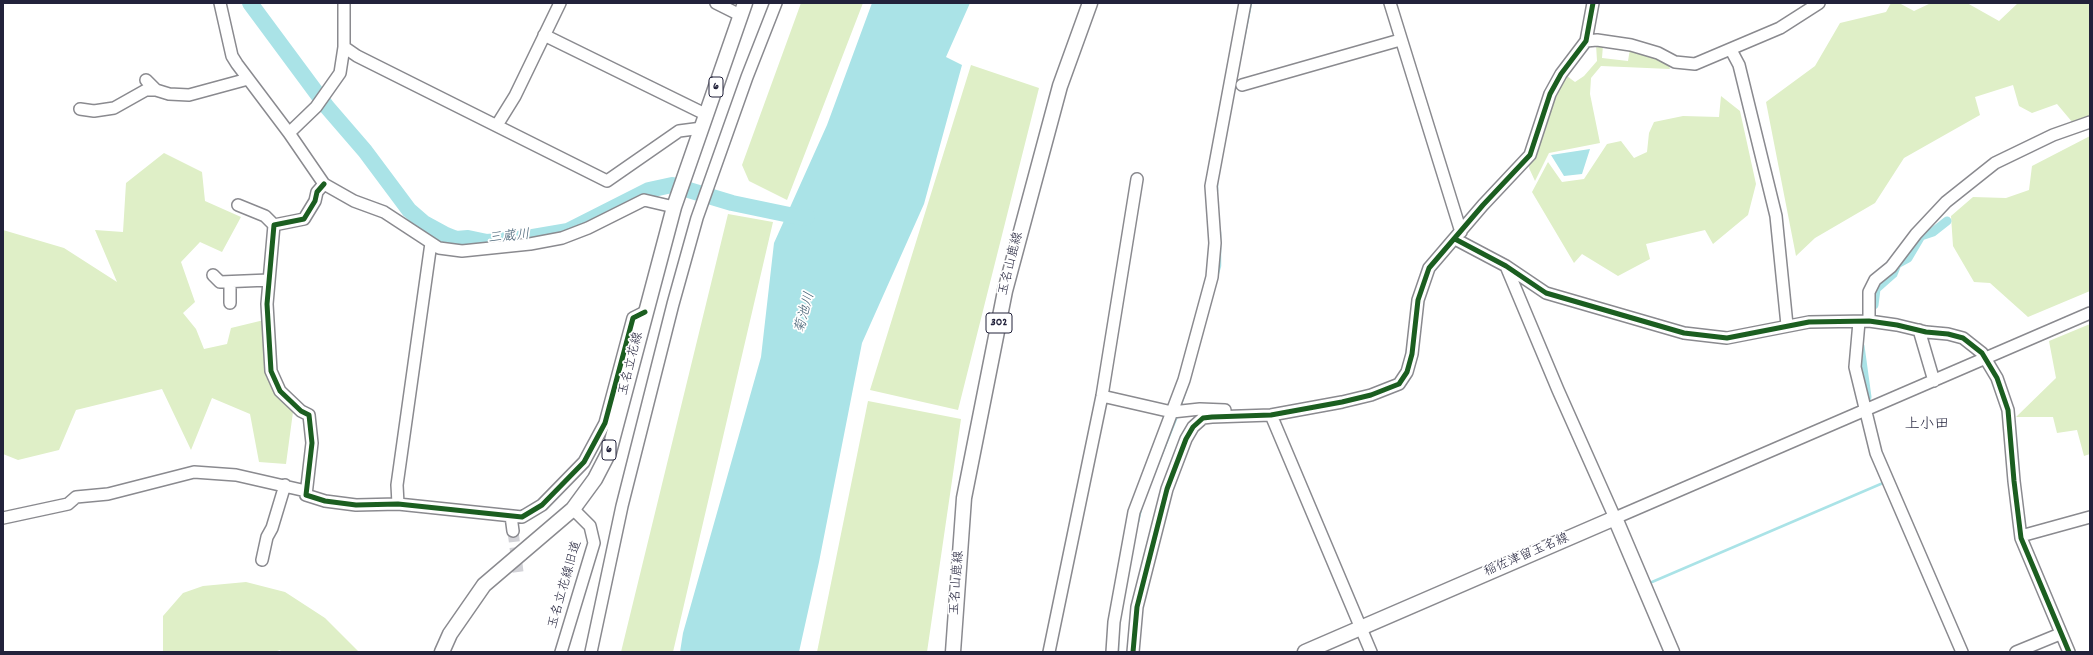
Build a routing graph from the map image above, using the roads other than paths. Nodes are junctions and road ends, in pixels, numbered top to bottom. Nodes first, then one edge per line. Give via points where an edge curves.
1 (220, 3) edge
2 (344, 3) edge
3 (560, 3) edge
4 (716, 3) edge
5 (776, 3) edge
6 (1090, 3) edge
7 (1245, 3) edge
8 (1390, 3) edge
9 (1593, 3) edge
10 (1819, 3) edge
11 (743, 9) edge
12 (544, 35) junction
13 (1400, 40) junction
14 (1586, 41) junction
15 (344, 46) junction
16 (1731, 50) junction
17 (248, 79) junction
18 (146, 80) dead end
19 (1242, 85) dead end
20 (156, 90) junction
21 (80, 109) dead end
22 (707, 115) junction
23 (2090, 122) edge
24 (497, 125) junction
25 (702, 128) junction
26 (289, 133) junction
27 (1137, 179) dead end
28 (324, 184) junction
29 (238, 205) dead end
30 (674, 206) junction
31 (274, 225) junction
32 (1458, 235) junction
33 (430, 243) junction
34 (1506, 266) junction
35 (213, 275) dead end
36 (269, 280) junction
37 (230, 283) junction
38 (230, 303) dead end
39 (645, 312) junction
40 (2090, 314) edge
41 (1864, 322) junction
42 (1787, 325) junction
43 (1919, 330) junction
44 (1985, 358) junction
45 (1934, 381) junction
46 (1102, 396) junction
47 (1865, 411) junction
48 (1172, 412) junction
49 (1271, 415) junction
50 (1248, 416) junction
51 (285, 485) junction
52 (306, 491) junction
53 (398, 504) junction
54 (573, 509) junction
55 (511, 516) junction
56 (2090, 517) edge
57 (3, 518) edge
58 (1614, 518) junction
59 (513, 531) tunnel mouth
60 (2021, 536) junction
61 (262, 560) dead end
62 (1360, 628) junction
63 (2060, 634) junction
64 (442, 652) edge
65 (561, 652) edge
66 (592, 652) edge
67 (953, 652) edge
68 (1049, 652) edge
69 (1112, 652) edge
70 (1133, 652) edge
71 (1305, 652) edge
72 (1371, 652) edge
73 (1672, 652) edge
74 (1962, 652) edge
75 (2016, 652) edge
76 (2069, 652) edge

1 - 17 street via 232,56
2 - 15 street
3 - 12 street
4 - 11 street
5 - 66 street via 702,204 672,304 624,498
6 - 67 main road, 玉名山鹿線 / 302 via 1060,86 1005,291 964,498
7 - 48 street via 1211,186 1215,243 1212,277 1184,380
8 - 13 street
9 - 14 street
10 - 16 street via 1780,28
11 - 22 main road, 玉名立花線 / 6
12 - 22 street
12 - 24 street via 515,96
13 - 19 street
13 - 32 street
14 - 16 street via 1631,45 1658,53 1675,62 1695,64
14 - 32 street via 1561,74 1550,94 1530,155
15 - 24 street via 358,56
15 - 26 street via 340,73 316,107
16 - 42 street via 1739,65 1776,216
17 - 20 street via 189,95 169,94
17 - 26 street
18 - 20 street
20 - 21 street via 146,90 114,108 94,111
22 - 25 main road, 玉名立花線 / 6
23 - 41 street via 2053,135 1995,163 1946,202 1916,234 1891,267 1876,280 1869,292
24 - 25 street via 607,181 679,131
25 - 30 main road, 玉名立花線 / 6
26 - 28 street
27 - 46 street
28 - 31 street via 317,192 315,201 304,219
28 - 33 street via 354,201 384,212
29 - 31 street via 265,216
30 - 33 street via 644,200 588,228 562,238 530,244 462,251 439,248
30 - 39 main road, 玉名立花線 / 6
31 - 36 street
32 - 34 street
32 - 49 street via 1430,268 1422,286 1412,354 1407,372 1399,384 1371,395
33 - 53 street via 396,485
34 - 42 street via 1546,293 1684,333 1727,338
34 - 58 street
35 - 37 street via 220,282
36 - 37 street
36 - 52 street via 267,304 271,372 280,391 301,411 309,415 312,443
37 - 38 street
39 - 54 main road, 玉名立花線 / 6 via 609,452 595,479
39 - 55 street via 634,318 605,423 584,462 542,505 522,517
40 - 44 street
41 - 42 street via 1809,322
41 - 43 street
41 - 47 street via 1855,367
43 - 44 street via 1963,338
43 - 45 street
44 - 45 street
44 - 60 street via 1997,378 2008,410
45 - 47 street
46 - 48 street
46 - 68 street
47 - 58 street
47 - 74 street via 1876,453
48 - 50 street via 1241,410
48 - 69 street via 1134,512 1114,622
49 - 50 street
49 - 62 street
50 - 70 street via 1203,418 1193,427 1186,439 1167,489 1145,572
51 - 52 street
51 - 57 street via 236,475 194,472 108,494 76,497 68,504
51 - 61 street
52 - 53 street via 306,495 325,501 356,505
53 - 55 street
54 - 64 main road, 玉名立花線 / 6 via 484,585 450,634
54 - 65 street, 玉名立花線旧道 via 590,526 594,544
55 - 59 street
56 - 60 street
58 - 62 main road, 稲佐津留玉名線
58 - 73 main road
60 - 63 street
62 - 71 main road, 稲佐津留玉名線
62 - 72 street
63 - 75 street
63 - 76 street

